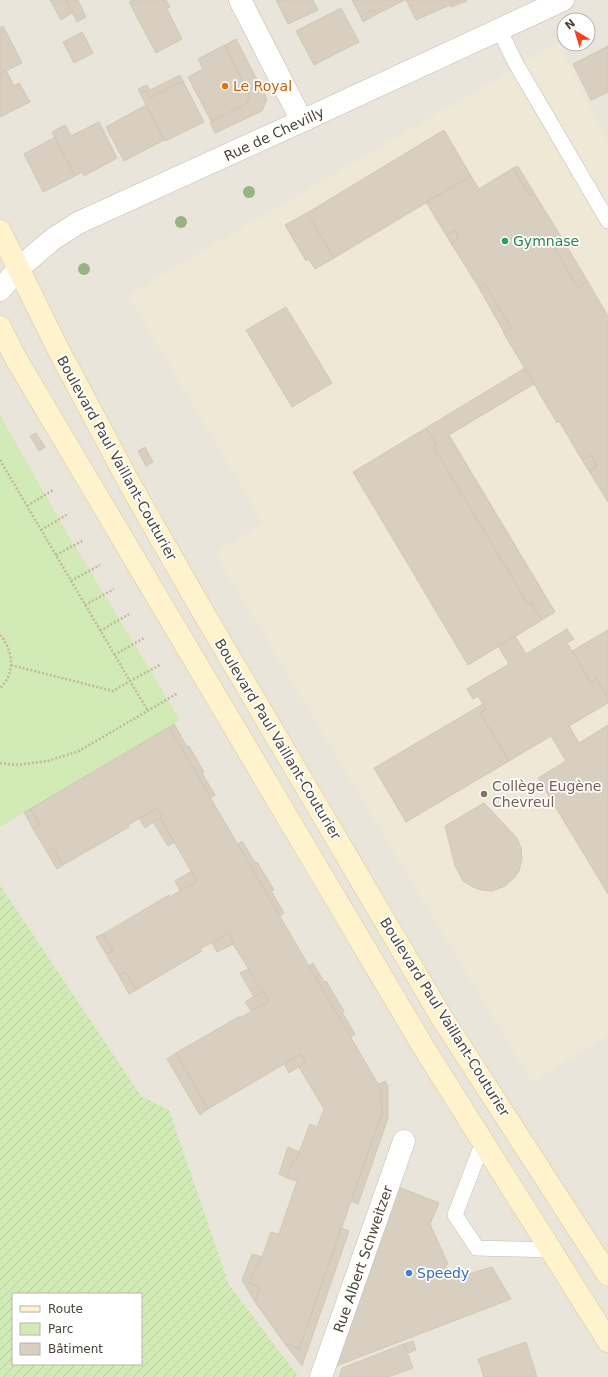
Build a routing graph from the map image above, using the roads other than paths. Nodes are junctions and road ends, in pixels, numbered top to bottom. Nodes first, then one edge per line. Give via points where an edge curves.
1 (240, 0) edge
2 (563, 0) edge
3 (499, 29) junction
4 (302, 121) junction
5 (608, 221) edge
6 (0, 231) edge
7 (19, 268) junction
8 (0, 290) edge
9 (0, 327) edge
10 (404, 1141) dead end
11 (483, 1142) junction
12 (550, 1250) junction
13 (608, 1275) edge
14 (608, 1341) edge
15 (322, 1377) edge

1 - 4 street
2 - 3 street, Rue de Chevilly
3 - 4 street, Rue de Chevilly
3 - 5 lane via 515,62
4 - 7 street, Rue de Chevilly via 78,223 53,238
6 - 7 main road, Boulevard Paul Vaillant-Couturier
7 - 8 street, Rue de Chevilly
7 - 13 main road, Boulevard Paul Vaillant-Couturier via 59,351 128,481 204,614 442,1018
9 - 11 main road via 15,357 379,973
10 - 15 street, Rue Albert Schweitzer
11 - 12 main road
11 - 12 lane via 455,1215 477,1248
12 - 14 main road

